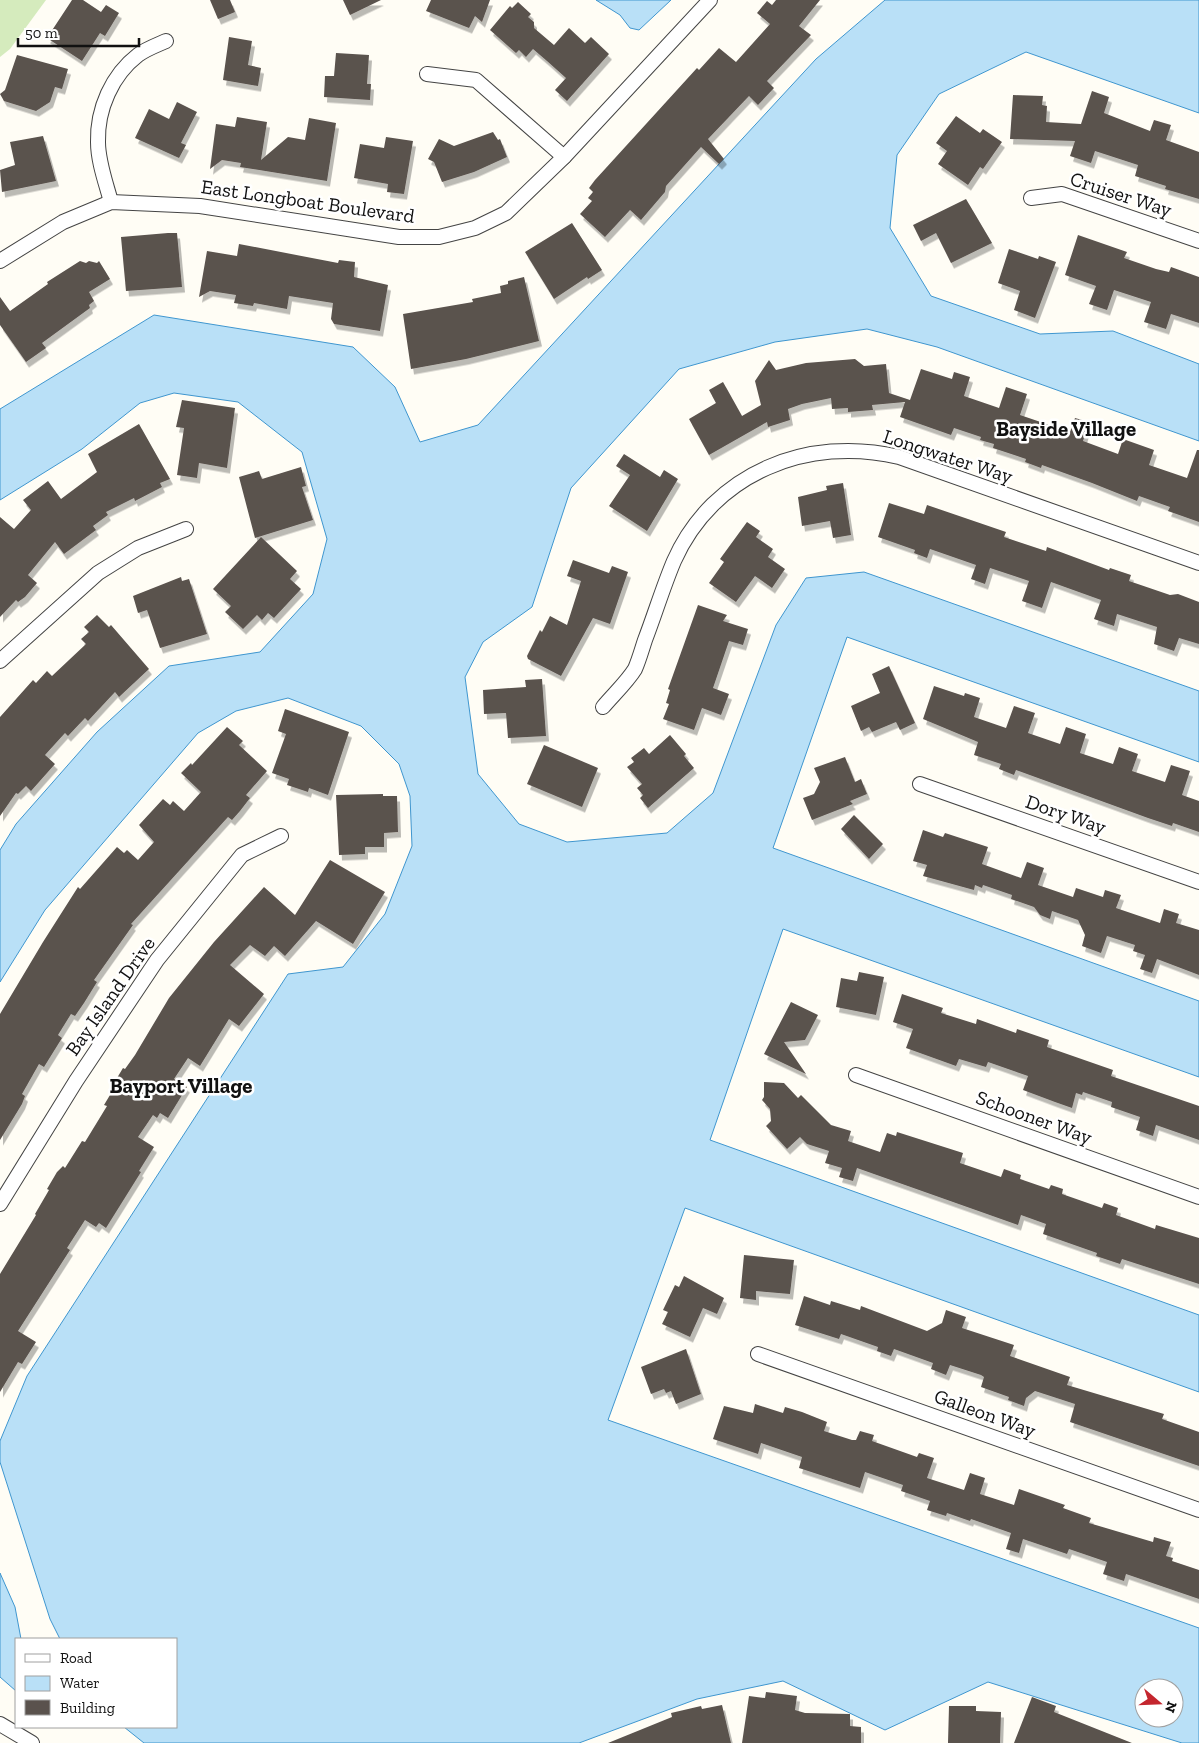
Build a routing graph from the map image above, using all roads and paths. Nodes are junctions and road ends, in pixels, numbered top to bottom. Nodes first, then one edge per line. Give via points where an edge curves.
1 (710, 0) edge
2 (166, 41) dead end
3 (427, 74) dead end
4 (564, 157) junction
5 (1031, 198) dead end
6 (111, 202) junction
7 (1199, 241) edge
8 (0, 261) edge
9 (186, 529) dead end
10 (1199, 563) edge
11 (0, 661) edge
12 (603, 707) dead end
13 (920, 784) dead end
14 (281, 836) dead end
15 (1199, 882) edge
16 (856, 1075) dead end
17 (1199, 1197) edge
18 (0, 1204) edge
19 (758, 1354) dead end
20 (1199, 1510) edge
21 (0, 1724) edge
22 (32, 1743) edge

1 - 4 street, East Longboat Boulevard
2 - 6 street via 140,53 128,64 107,94 101,110 98,144
3 - 4 street via 476,80
4 - 6 street, East Longboat Boulevard via 506,213 475,228 439,237 399,237 200,206
5 - 7 street, Cruiser Way via 1062,194
6 - 8 street, East Longboat Boulevard via 63,222
9 - 11 street via 138,548 98,573
10 - 12 street, Longwater Way via 898,457 860,450 800,455 742,480 700,518 674,561 634,669
13 - 15 street, Dory Way
14 - 18 street, Bay Island Drive via 242,855 157,960 76,1081
16 - 17 street, Schooner Way
19 - 20 street, Galleon Way
21 - 22 street

